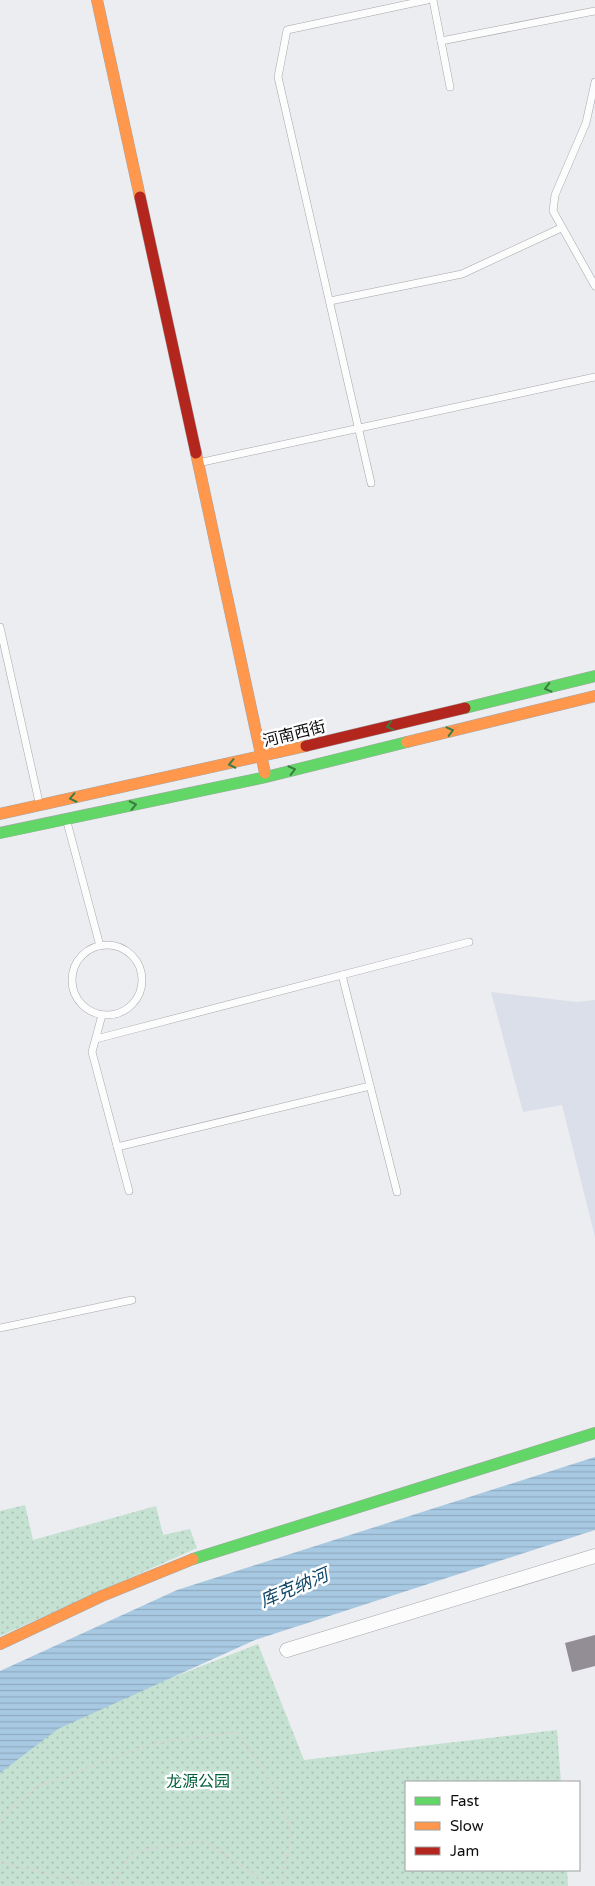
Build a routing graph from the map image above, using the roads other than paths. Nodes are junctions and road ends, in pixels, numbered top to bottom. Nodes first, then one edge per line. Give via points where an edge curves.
1 (97, 0) edge
2 (427, 0) edge
3 (433, 0) edge
4 (595, 11) edge
5 (441, 41) junction
6 (595, 82) edge
7 (450, 88) dead end
8 (561, 228) junction
9 (595, 286) edge
10 (330, 301) junction
11 (595, 378) edge
12 (359, 429) junction
13 (198, 464) junction
14 (371, 483) dead end
15 (0, 627) edge
16 (595, 676) edge
17 (595, 696) edge
18 (262, 758) junction
19 (266, 777) junction
20 (40, 806) junction
21 (0, 814) edge
22 (66, 819) junction
23 (0, 833) edge
24 (470, 942) dead end
25 (100, 946) junction
26 (342, 975) junction
27 (102, 1015) junction
28 (96, 1039) junction
29 (370, 1086) junction
30 (118, 1147) junction
31 (129, 1191) dead end
32 (397, 1192) dead end
33 (132, 1300) dead end
34 (0, 1328) edge
35 (595, 1433) edge
36 (595, 1556) edge
37 (0, 1644) edge
38 (287, 1650) dead end

1 - 13 street
2 - 10 lane via 287,30 278,76
3 - 5 lane
4 - 5 lane
5 - 7 lane
6 - 8 lane via 586,123 555,195 553,211
8 - 9 lane
8 - 10 lane via 462,274
10 - 12 lane
11 - 12 lane
12 - 13 lane
12 - 14 lane
13 - 18 street
15 - 20 lane
16 -> 18 street, 河南西街
19 -> 17 street
18 - 19 street
18 -> 20 street, 河南西街
22 -> 19 street
20 - 21 street, 河南西街
22 - 23 street
22 - 25 lane
24 - 26 lane
25 - 27 lane via 84,954 77,962 72,984 81,1004
25 - 27 lane via 116,946 126,951 134,958 142,980 140,992 130,1006 114,1014
26 - 28 lane
26 - 29 lane
27 - 28 lane
28 - 30 lane via 92,1052
29 - 30 lane
29 - 32 lane
30 - 31 lane
33 - 34 lane
35 - 37 street via 208,1553 102,1596
36 - 38 street

